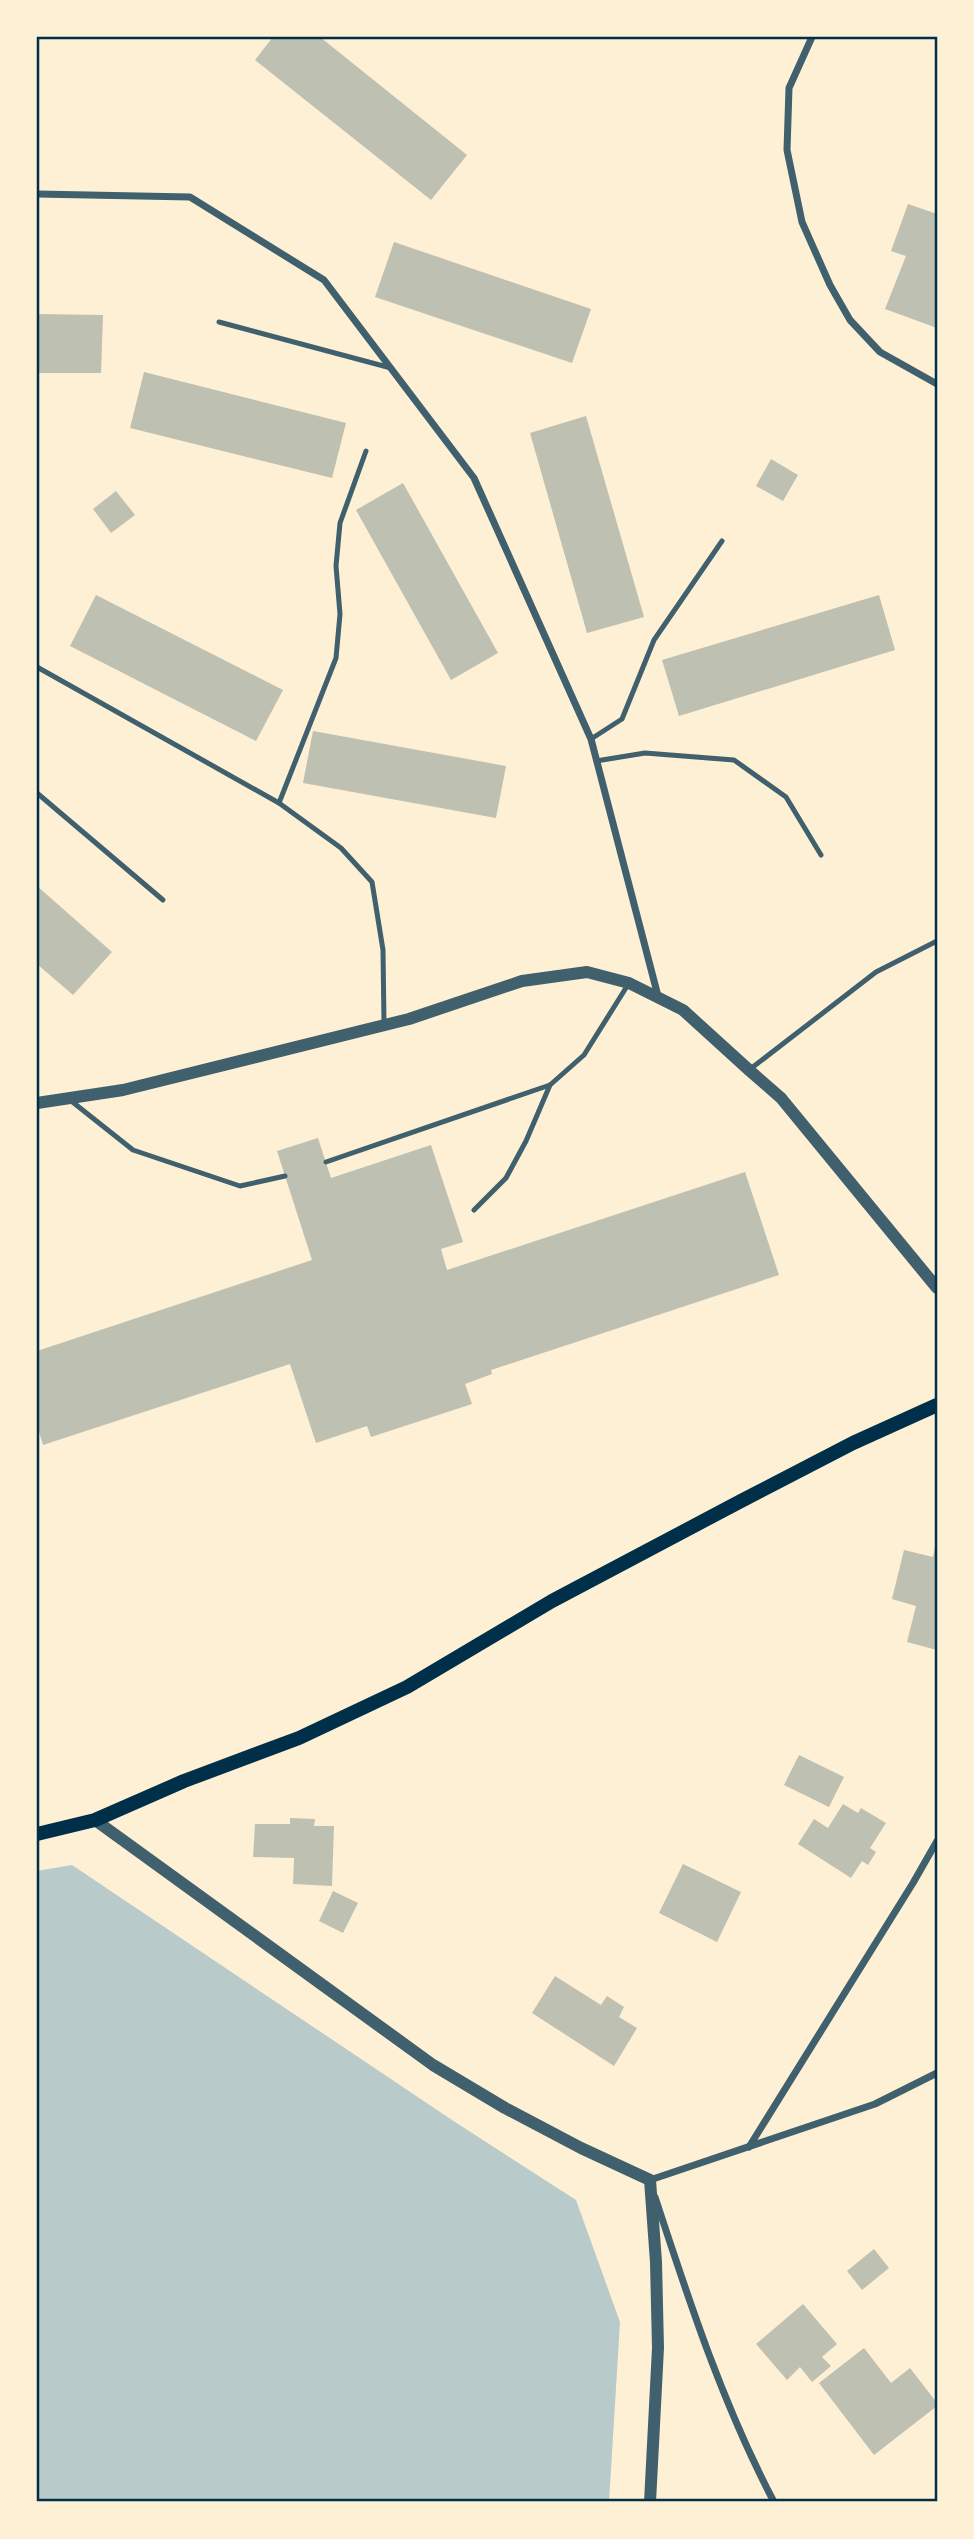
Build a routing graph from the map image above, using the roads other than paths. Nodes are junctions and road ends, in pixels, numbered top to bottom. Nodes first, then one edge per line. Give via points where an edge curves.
1 (811, 37) edge
2 (37, 194) edge
3 (219, 322) dead end
4 (391, 368) junction
5 (937, 384) edge
6 (366, 451) dead end
7 (722, 541) dead end
8 (37, 667) edge
9 (591, 739) junction
10 (596, 761) junction
11 (37, 793) edge
12 (279, 803) junction
13 (821, 855) dead end
14 (163, 900) dead end
15 (937, 942) edge
16 (629, 983) junction
17 (658, 996) junction
18 (384, 1025) junction
19 (749, 1070) junction
20 (550, 1084) junction
21 (68, 1098) junction
22 (37, 1103) edge
23 (326, 1163) dead end
24 (285, 1176) dead end
25 (474, 1210) dead end
26 (937, 1288) edge
27 (937, 1405) edge
28 (95, 1820) junction
29 (37, 1834) edge
30 (937, 1841) edge
31 (937, 2073) edge
32 (749, 2147) junction
33 (650, 2180) junction
34 (650, 2502) edge
35 (774, 2502) edge

1 - 5 street via 789,88 787,150 802,222 850,320 880,352
2 - 4 street via 190,197 324,280
3 - 4 lane
4 - 9 street via 474,478
6 - 12 lane via 341,523 336,658
7 - 9 lane via 654,640 622,719
8 - 12 lane
9 - 10 street
10 - 13 lane via 645,753 734,760 786,797
10 - 17 street
11 - 14 lane
12 - 18 lane via 341,848 372,882 383,950
15 - 19 lane via 876,972
16 - 17 street
16 - 18 street via 587,972 522,981
16 - 20 lane via 584,1055
17 - 19 street via 683,1010
18 - 21 street via 123,1090
19 - 26 street via 780,1098
20 - 23 lane
20 - 25 lane via 506,1178
21 - 22 street
21 - 24 lane via 133,1150 240,1186
27 - 28 main road via 853,1443 552,1601 407,1687 299,1738
28 - 29 main road
28 - 33 street via 433,2065 581,2148
30 - 32 street
31 - 32 street via 875,2104
32 - 33 street
33 - 34 street via 658,2348
33 - 35 street via 693,2314

